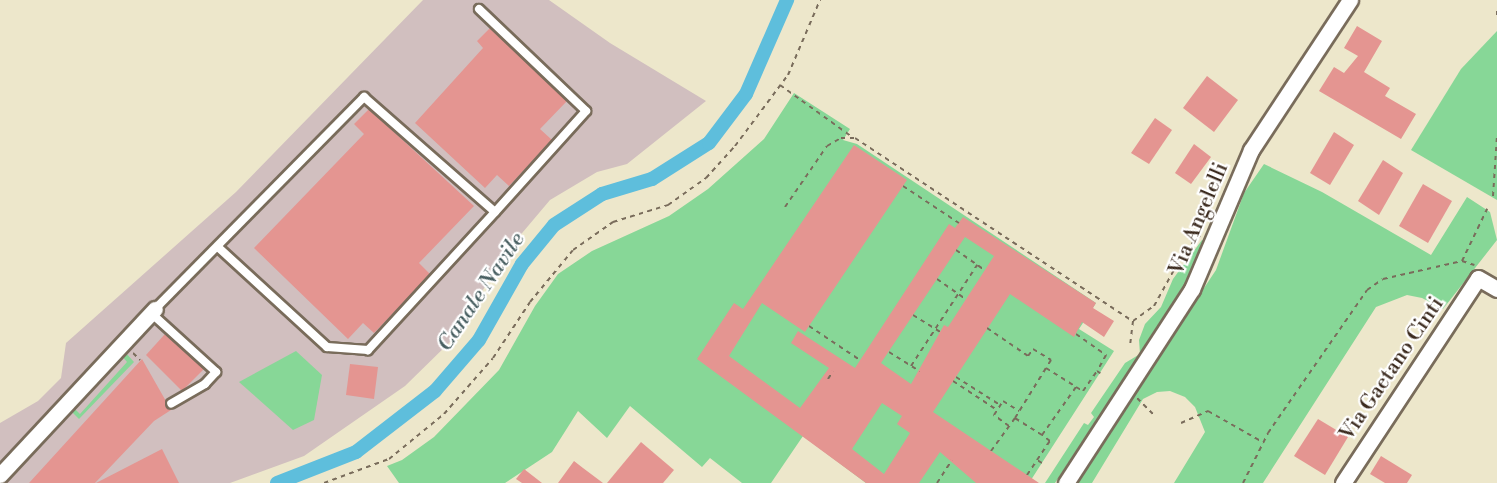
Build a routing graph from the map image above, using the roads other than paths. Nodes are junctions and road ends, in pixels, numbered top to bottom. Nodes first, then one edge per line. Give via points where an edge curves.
1 (1350, 0) edge
2 (479, 9) dead end
3 (495, 212) junction
4 (218, 247) junction
5 (1497, 290) edge
6 (153, 311) junction
7 (171, 404) dead end
8 (0, 475) edge
9 (1066, 483) edge
10 (1343, 483) edge

1 - 9 street, Via Angelelli via 1251,150 1192,289
2 - 3 lane via 586,111
3 - 4 lane via 368,350 327,347
3 - 4 lane via 364,97
4 - 6 lane
5 - 10 street, Via Gaetano Cinti via 1478,273
6 - 7 lane via 216,372 205,384
6 - 8 street

